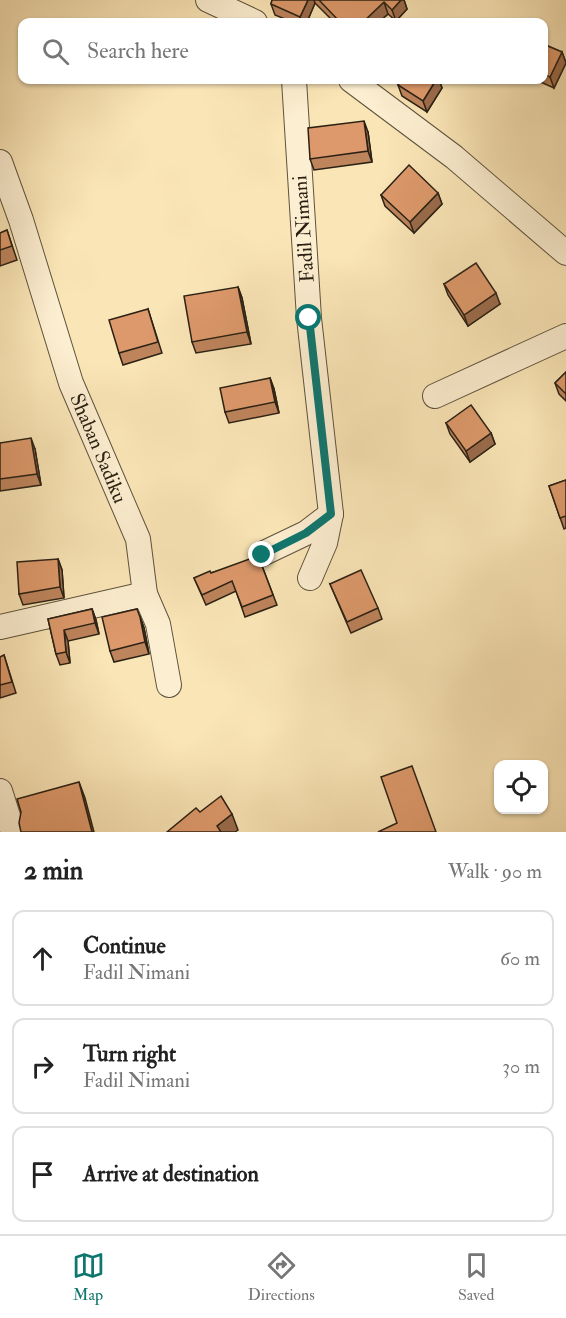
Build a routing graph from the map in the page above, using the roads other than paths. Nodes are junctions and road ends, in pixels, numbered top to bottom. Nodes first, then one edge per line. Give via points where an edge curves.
1 (208, 0) edge
2 (246, 18) edge
3 (294, 84) edge
4 (356, 84) edge
5 (0, 162) edge
6 (566, 253) edge
7 (566, 336) edge
8 (435, 396) dead end
9 (331, 514) junction
10 (262, 555) dead end
11 (310, 578) dead end
12 (145, 594) junction
13 (0, 627) edge
14 (169, 685) dead end
15 (0, 791) edge
16 (14, 832) edge

1 - 2 street
3 - 9 street, Fadil Nimani via 309,318
4 - 6 street via 454,157
5 - 12 street, Shaban Sadiku via 71,383 138,539
7 - 8 street
9 - 10 street via 306,533
9 - 11 street, Fadil Nimani via 325,543
12 - 13 street
12 - 14 street, Shaban Sadiku via 158,624
15 - 16 street

